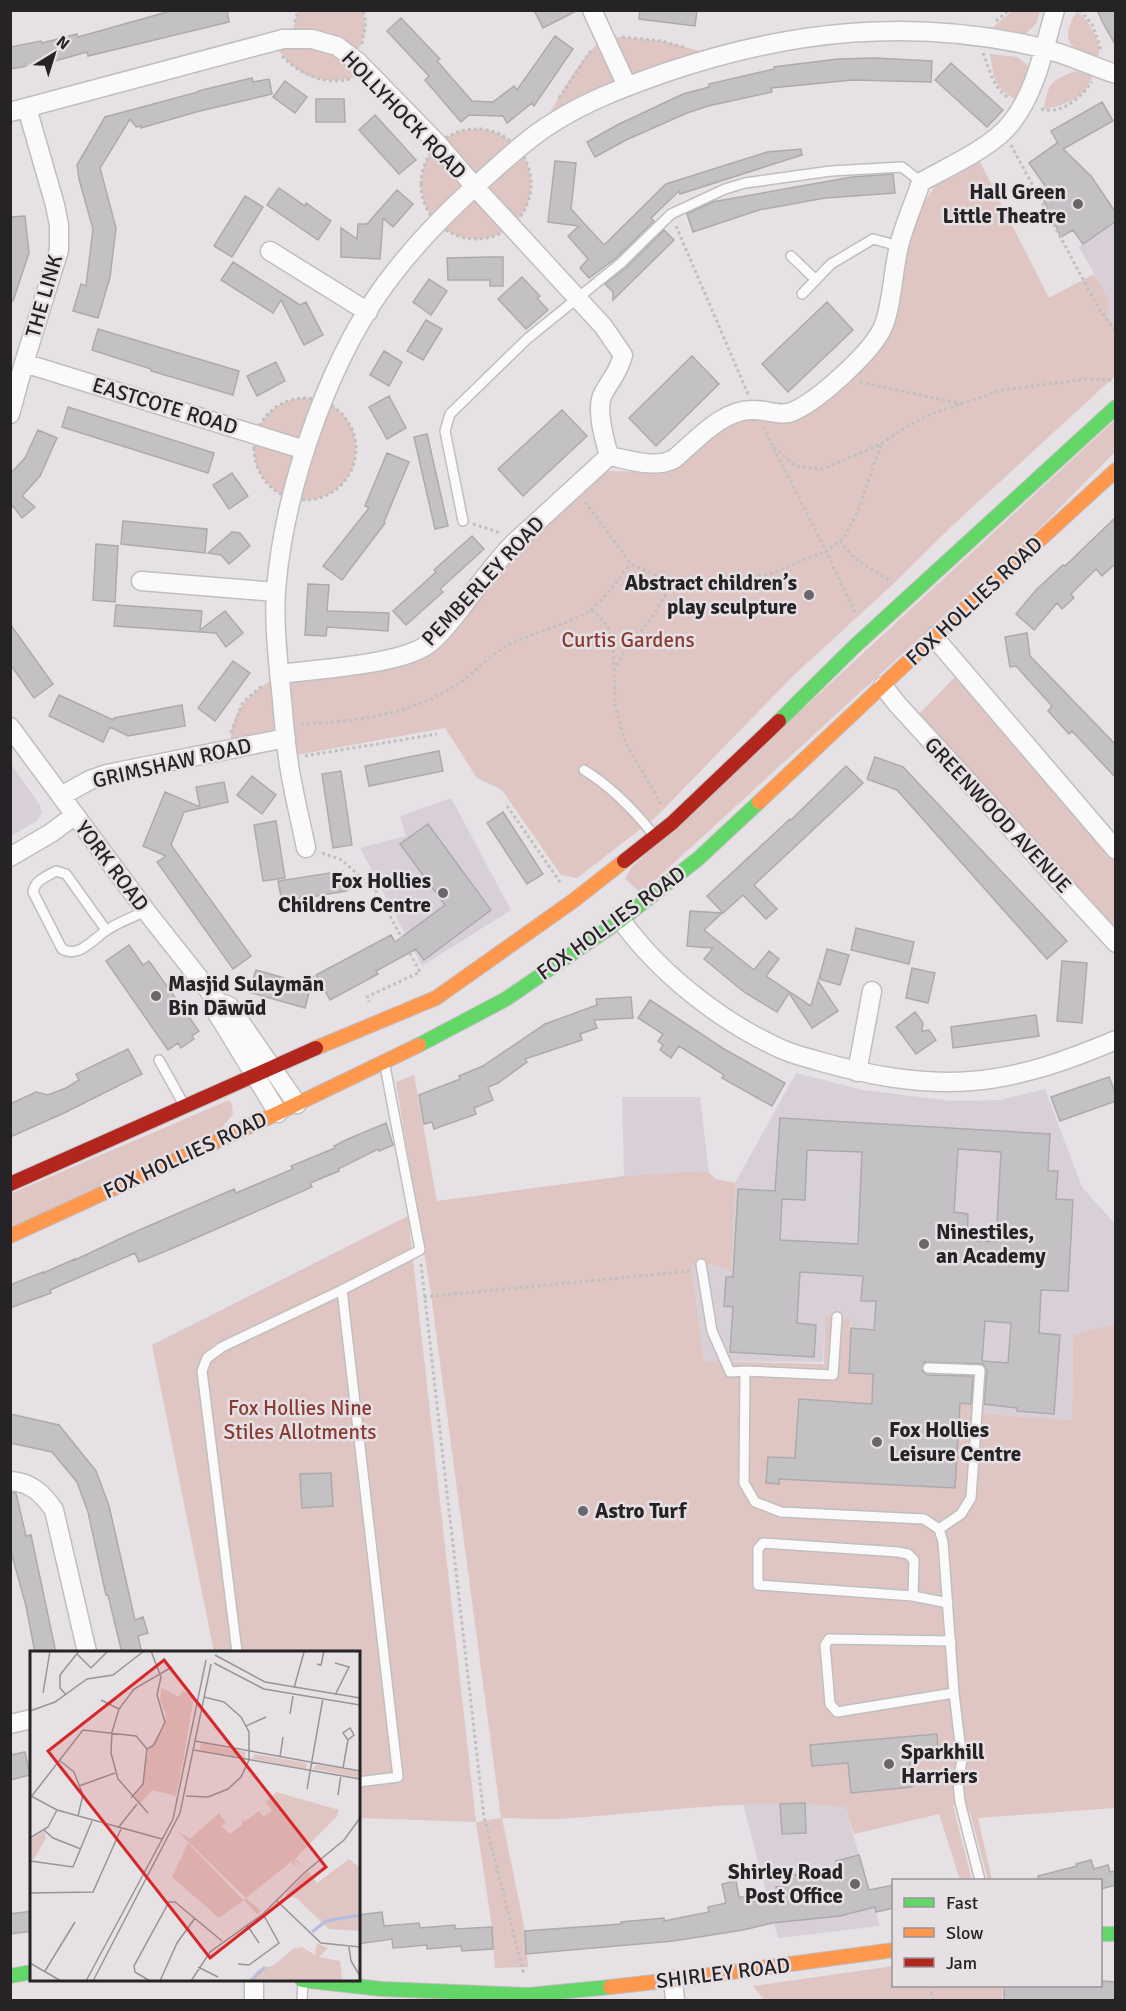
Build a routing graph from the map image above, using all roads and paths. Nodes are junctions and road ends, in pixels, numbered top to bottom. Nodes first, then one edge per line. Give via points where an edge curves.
1 (363, 10) edge
2 (592, 10) edge
3 (1055, 10) edge
4 (272, 42) junction
5 (1044, 49) junction
6 (353, 59) junction
7 (1116, 74) edge
8 (370, 75) junction
9 (627, 86) junction
10 (19, 110) edge
11 (1003, 131) junction
12 (921, 182) junction
13 (475, 187) junction
14 (899, 246) junction
15 (270, 251) dead end
16 (791, 256) dead end
17 (816, 280) junction
18 (802, 294) dead end
19 (578, 299) junction
20 (368, 312) junction
21 (1116, 332) edge
22 (24, 363) junction
23 (842, 376) junction
24 (1116, 380) edge
25 (964, 404) junction
26 (1116, 407) edge
27 (10, 414) edge
28 (881, 444) junction
29 (772, 445) dead end
30 (305, 450) junction
31 (609, 456) junction
32 (1116, 470) edge
33 (573, 488) junction
34 (463, 520) joint
35 (840, 541) junction
36 (513, 544) junction
37 (631, 564) junction
38 (141, 581) dead end
39 (672, 583) junction
40 (897, 585) dead end
41 (276, 592) junction
42 (591, 610) junction
43 (934, 637) junction
44 (614, 671) junction
45 (279, 674) junction
46 (883, 686) junction
47 (10, 727) edge
48 (285, 731) junction
49 (437, 734) dead end
50 (231, 750) junction
51 (288, 758) junction
52 (584, 770) dead end
53 (61, 796) junction
54 (507, 806) dead end
55 (75, 815) junction
56 (672, 823) junction
57 (655, 836) junction
58 (306, 848) joint
59 (1116, 850) edge
60 (10, 857) edge
61 (573, 901) junction
62 (146, 911) junction
63 (617, 915) junction
64 (106, 930) junction
65 (1116, 942) edge
66 (420, 972) dead end
67 (872, 991) dead end
68 (1116, 1040) edge
69 (159, 1060) dead end
70 (384, 1062) junction
71 (264, 1070) junction
72 (857, 1072) junction
73 (297, 1104) junction
74 (185, 1106) junction
75 (278, 1113) junction
76 (10, 1184) edge
77 (10, 1236) edge
78 (420, 1250) junction
79 (701, 1268) joint
80 (342, 1290) junction
81 (424, 1297) junction
82 (837, 1317) dead end
83 (928, 1368) dead end
84 (745, 1371) junction
85 (10, 1481) edge
86 (939, 1529) junction
87 (913, 1596) junction
88 (948, 1604) junction
89 (951, 1641) junction
90 (87, 1651) edge
91 (237, 1651) edge
92 (954, 1693) junction
93 (30, 1719) edge
94 (10, 1724) edge
95 (360, 1782) edge
96 (979, 1879) edge
97 (892, 1950) edge
98 (30, 1972) edge
99 (10, 1976) edge
100 (673, 1980) junction
101 (254, 1981) edge
102 (302, 1981) edge
103 (307, 1981) edge
104 (382, 1995) edge
105 (529, 1998) edge
106 (254, 2001) edge
107 (302, 2001) edge
108 (675, 2001) edge

1 - 6 path via 365,33
2 - 9 street
3 - 5 street
4 - 6 street, HOLLYHOCK ROAD via 312,39 337,46
4 - 8 path via 305,75 340,82
4 - 10 street, HOLLYHOCK ROAD
5 - 7 street
5 - 9 street via 928,32 814,35 725,54
5 - 11 street via 1031,88 1012,123
6 - 8 street, HOLLYHOCK ROAD
8 - 13 street, HOLLYHOCK ROAD
9 - 13 street via 550,124
10 - 22 street, THE LINK via 59,225 58,250
11 - 12 street via 969,156
11 - 21 path via 1099,309
12 - 14 street
12 - 19 lane via 902,167 831,171 725,189 670,214
13 - 19 street, HOLLYHOCK ROAD
13 - 20 street via 432,227 394,271
14 - 17 lane via 873,239 831,264
14 - 23 street via 884,325 873,345
15 - 20 street
16 - 17 lane
17 - 18 lane
19 - 31 street, HOLLYHOCK ROAD via 623,354 619,370 601,398 602,428
19 - 34 lane via 527,339 450,414 445,431
20 - 30 street via 326,392
22 - 27 street, THE LINK
22 - 30 street, EASTCOTE ROAD
23 - 25 path via 876,387
23 - 31 street via 794,411 784,414 755,410 726,416 666,463
24 - 25 path via 1087,379 1002,390
25 - 28 path via 931,414
26 - 56 main road, FOX HOLLIES ROAD via 855,646
28 - 29 path via 823,469 795,466
28 - 35 path via 858,511
30 - 41 street via 292,498
31 - 33 street, PEMBERLEY ROAD
32 - 43 main road, FOX HOLLIES ROAD
33 - 36 street, PEMBERLEY ROAD
33 - 37 path
34 - 36 path via 503,534
35 - 39 path via 775,572 732,585 687,580
35 - 40 path via 855,559
36 - 45 street, PEMBERLEY ROAD via 429,645 389,660
37 - 39 path
37 - 42 path
38 - 41 street
39 - 44 path
41 - 45 street
42 - 44 path via 605,620 611,635
42 - 48 path via 503,647 461,682 423,703 400,711
43 - 46 main road, FOX HOLLIES ROAD
43 - 59 street
44 - 56 path via 615,705 625,741
45 - 48 street
45 - 50 path via 243,702 234,719
46 - 63 main road, FOX HOLLIES ROAD via 699,858
46 - 65 street, GREENWOOD AVENUE
47 - 53 street, YORK ROAD
48 - 50 street, GRIMSHAW ROAD
48 - 51 street
49 - 51 path
50 - 53 street, GRIMSHAW ROAD via 107,774
51 - 58 street
52 - 57 lane via 604,783
53 - 55 street, YORK ROAD
54 - 61 path, FOX HOLLIES ROAD
55 - 60 street
55 - 62 street, YORK ROAD
56 - 57 main road, FOX HOLLIES ROAD
57 - 61 main road, FOX HOLLIES ROAD via 599,888
58 - 66 path via 342,860 377,892
61 - 71 main road, FOX HOLLIES ROAD via 436,998
62 - 64 lane
62 - 71 street, YORK ROAD via 218,1002 229,1006
63 - 70 main road, FOX HOLLIES ROAD via 506,999
63 - 72 street via 656,960 701,1002 780,1049
64 - 64 lane via 90,944 72,952 62,949 33,892 34,886 56,871 66,874
67 - 72 street
68 - 72 street via 1043,1068 980,1080 907,1080
69 - 74 lane
70 - 73 main road, FOX HOLLIES ROAD
70 - 78 lane
71 - 73 street, YORK ROAD
71 - 74 main road, FOX HOLLIES ROAD
71 - 75 street, YORK ROAD
73 - 75 main road, FOX HOLLIES ROAD
74 - 76 main road, FOX HOLLIES ROAD
75 - 77 main road, FOX HOLLIES ROAD
78 - 80 lane
78 - 81 path
79 - 81 path
79 - 84 lane via 712,1331 730,1372
80 - 91 lane via 222,1347 207,1358 202,1371
80 - 95 lane via 399,1777
81 - 105 path via 484,1817
82 - 84 lane via 832,1375
83 - 86 lane via 980,1370 971,1498 961,1514
84 - 86 lane via 744,1483 755,1502 781,1512 924,1519
85 - 90 street via 35,1488 54,1510
86 - 88 lane via 944,1542
87 - 87 lane via 758,1585 758,1549 763,1543 908,1554 914,1560
87 - 88 lane
88 - 89 lane
89 - 92 lane
89 - 92 lane via 829,1639 825,1645 830,1704 837,1712
92 - 96 lane via 962,1760 960,1802
93 - 94 street
97 - 100 main road, SHIRLEY ROAD
98 - 99 main road
100 - 105 main road, SHIRLEY ROAD
100 - 108 street
101 - 106 street
102 - 107 lane
103 - 104 main road, SHIRLEY ROAD
104 - 105 main road, SHIRLEY ROAD

